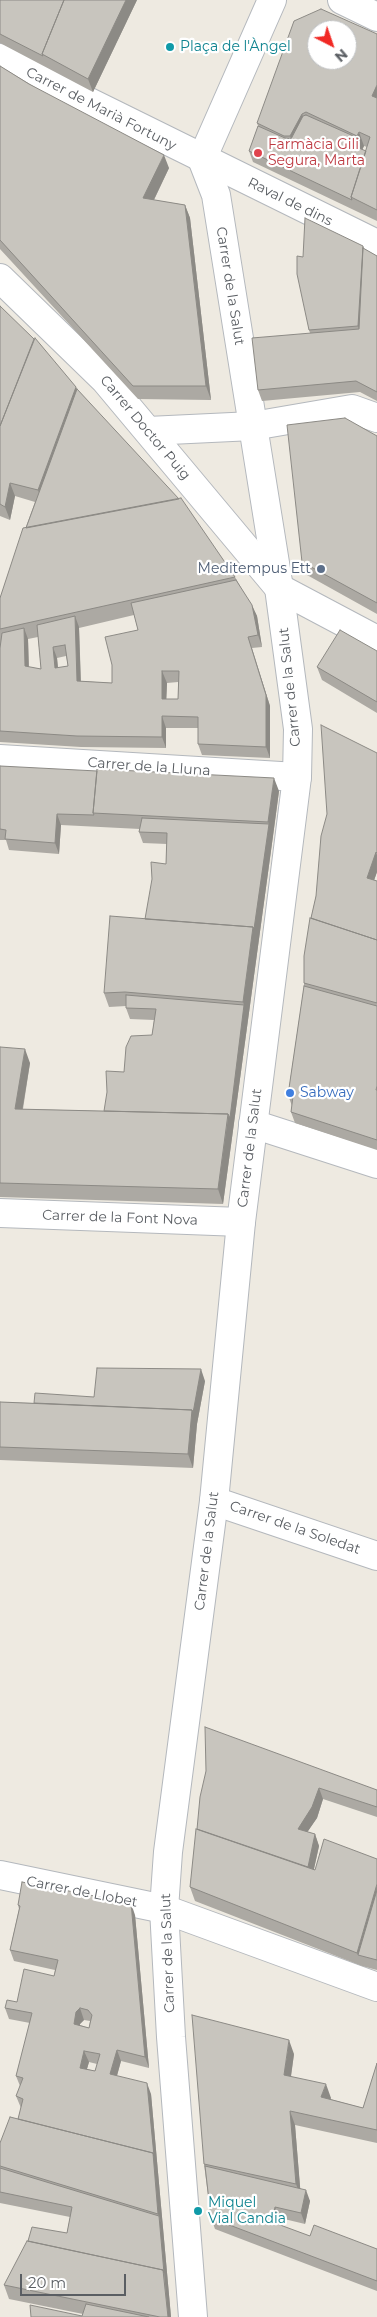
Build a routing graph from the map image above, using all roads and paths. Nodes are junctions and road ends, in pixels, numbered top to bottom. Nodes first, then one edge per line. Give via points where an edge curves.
1 (272, 0) edge
2 (342, 0) edge
3 (377, 17) edge
4 (0, 58) edge
5 (202, 159) junction
6 (377, 244) edge
7 (0, 278) edge
8 (377, 418) edge
9 (252, 426) junction
10 (148, 431) junction
11 (279, 588) junction
12 (377, 640) edge
13 (0, 758) edge
14 (297, 777) junction
15 (253, 1124) junction
16 (377, 1164) edge
17 (0, 1213) edge
18 (241, 1222) junction
19 (214, 1501) junction
20 (377, 1556) edge
21 (0, 1875) edge
22 (164, 1909) junction
23 (377, 1987) edge
24 (193, 2317) edge

1 - 5 street
2 - 3 street
4 - 5 street, Carrer de Marià Fortuny
5 - 6 street, Raval de dins
5 - 9 street, Carrer de la Salut via 216,195
7 - 10 street, Carrer Doctor Puig via 105,380
8 - 9 street via 352,409
9 - 10 street
9 - 11 street, Carrer de la Salut
10 - 11 street, Carrer Doctor Puig
11 - 12 street
11 - 14 street, Carrer de la Salut via 298,729
13 - 14 street, Carrer de la Lluna
14 - 15 street, Carrer de la Salut
15 - 16 street
15 - 18 street, Carrer de la Salut
17 - 18 street, Carrer de la Font Nova
18 - 19 street, Carrer de la Salut
19 - 20 street, Carrer de la Soledat
19 - 22 street, Carrer de la Salut via 168,1852
21 - 22 street, Carrer de Llobet
22 - 23 street, Carrer de Llobet
22 - 24 street, Carrer de la Salut

